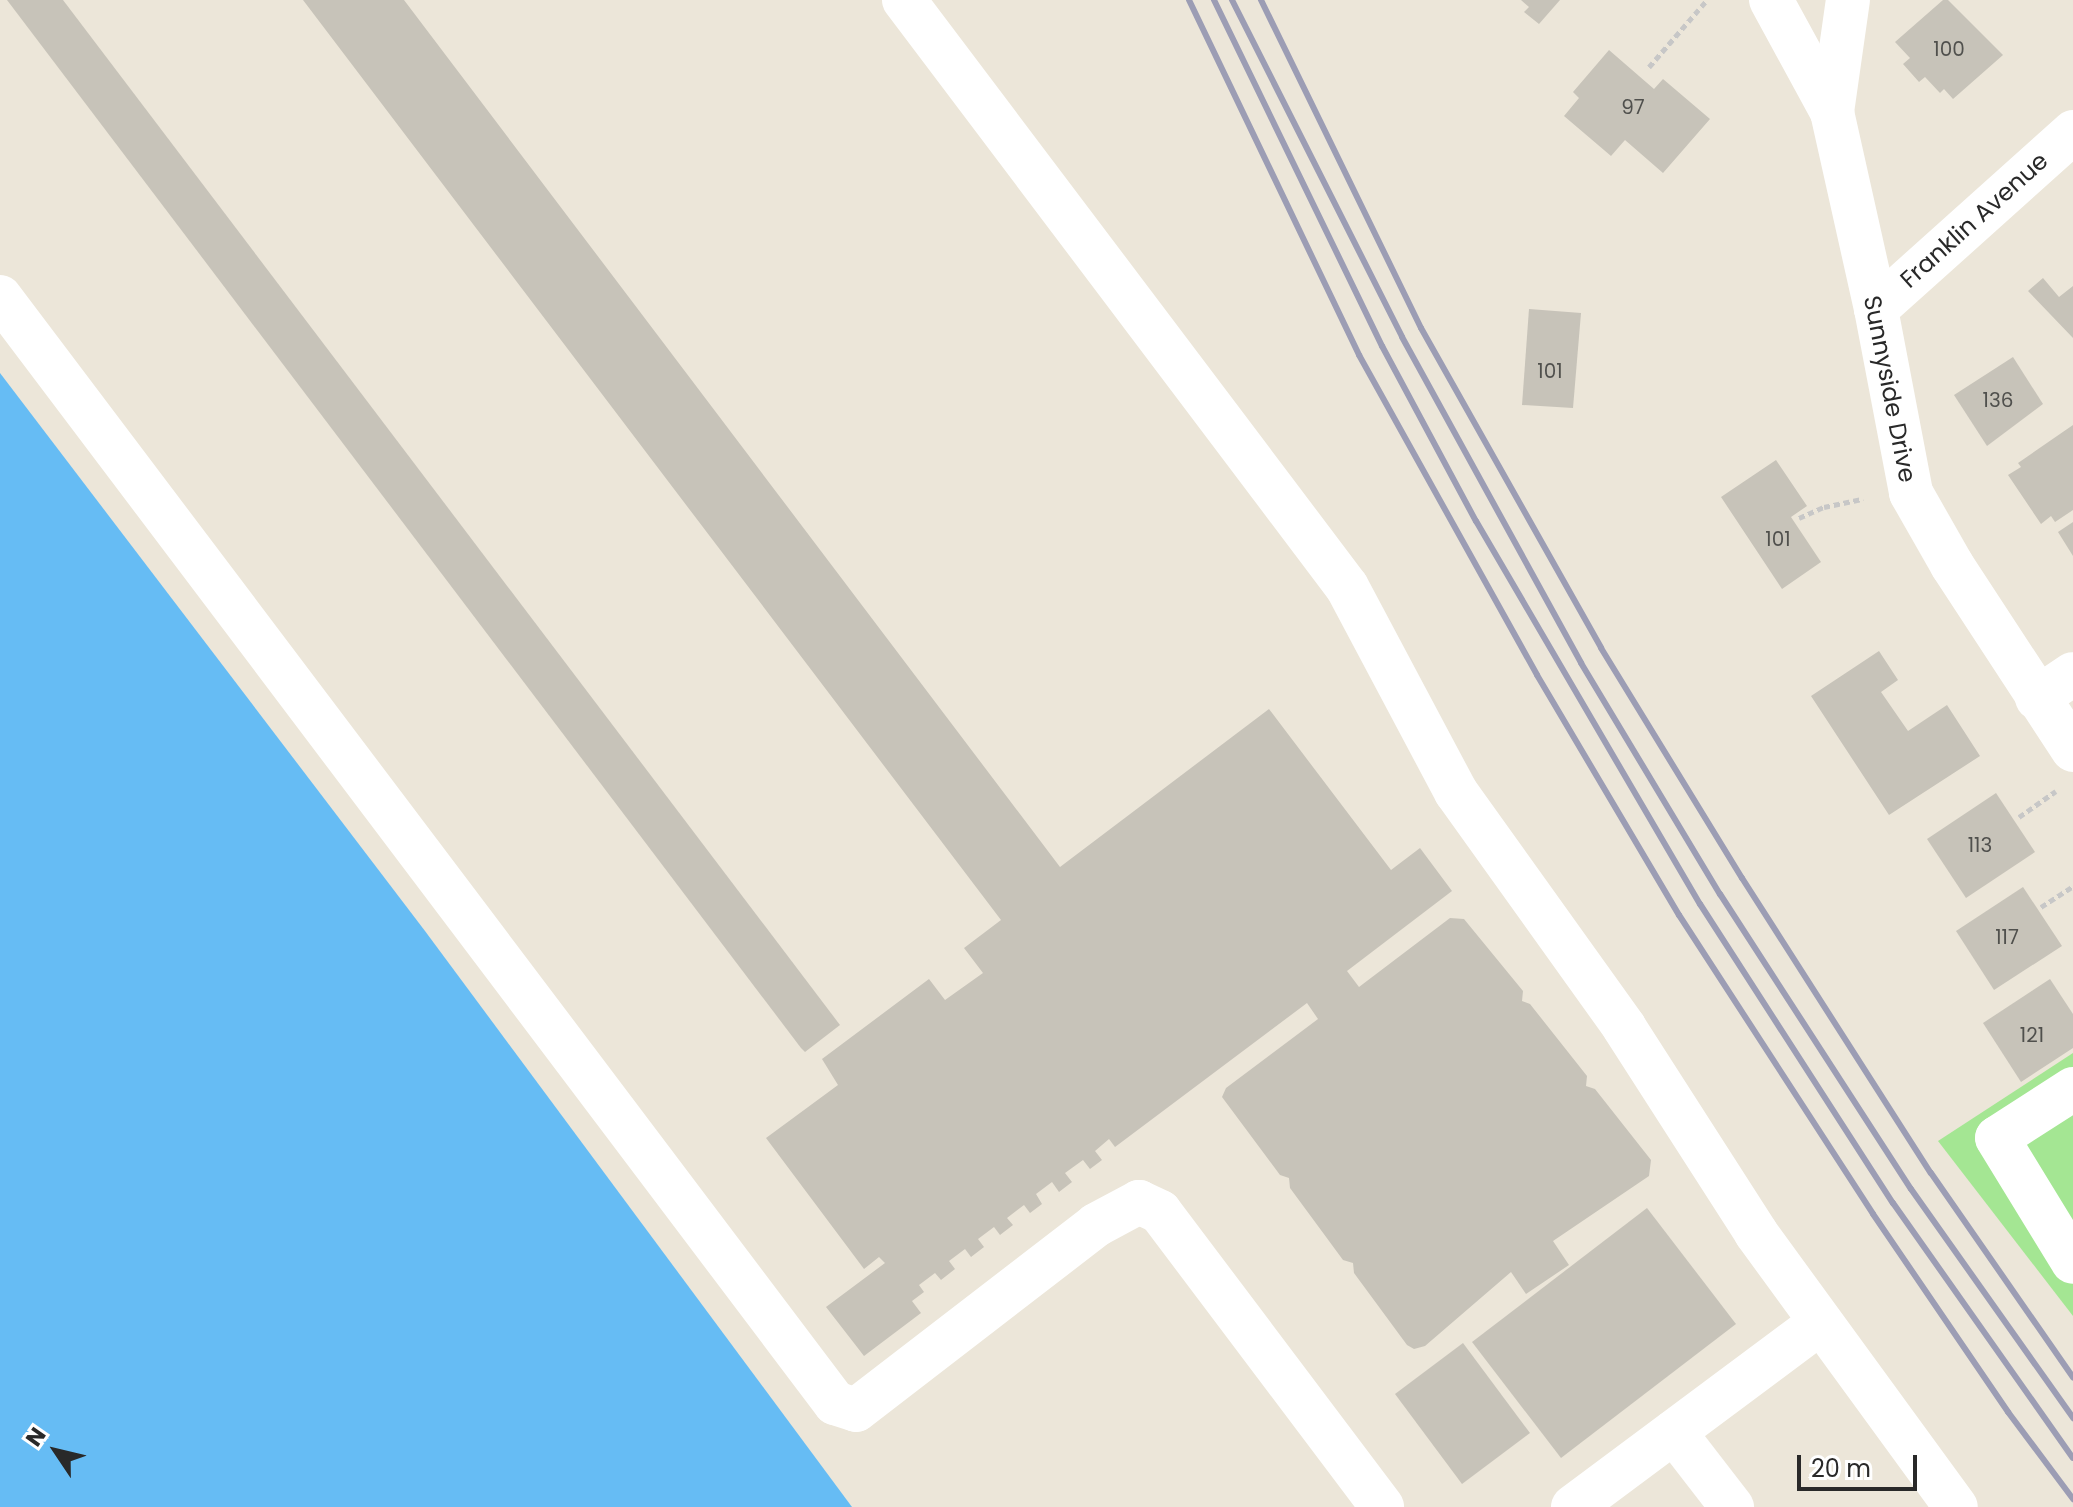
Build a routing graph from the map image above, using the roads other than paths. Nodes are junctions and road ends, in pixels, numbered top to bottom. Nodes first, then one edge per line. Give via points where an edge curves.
1 (904, 0) edge
2 (1771, 0) edge
3 (1848, 0) edge
4 (1832, 112) junction
5 (2073, 132) edge
6 (0, 297) edge
7 (1876, 309) junction
8 (2073, 674) edge
9 (2037, 698) junction
10 (2073, 750) edge
11 (2073, 1089) edge
12 (2073, 1262) edge
13 (1821, 1322) junction
14 (1674, 1432) junction
15 (1382, 1507) edge
16 (1573, 1507) edge
17 (1732, 1507) edge
18 (1956, 1507) edge

1 - 13 street via 1347,587 1456,792 1624,1027 1756,1233
2 - 4 street, Sunnyside Drive
3 - 4 street
4 - 7 street, Sunnyside Drive
5 - 7 street, Franklin Avenue
6 - 15 street via 835,1403 856,1410 1096,1225 1139,1202 1160,1212
7 - 9 street, Sunnyside Drive via 1911,493
8 - 9 street
9 - 10 street, Sunnyside Drive
11 - 12 street via 1997,1138
13 - 14 street
13 - 18 street
14 - 16 street
14 - 17 street

